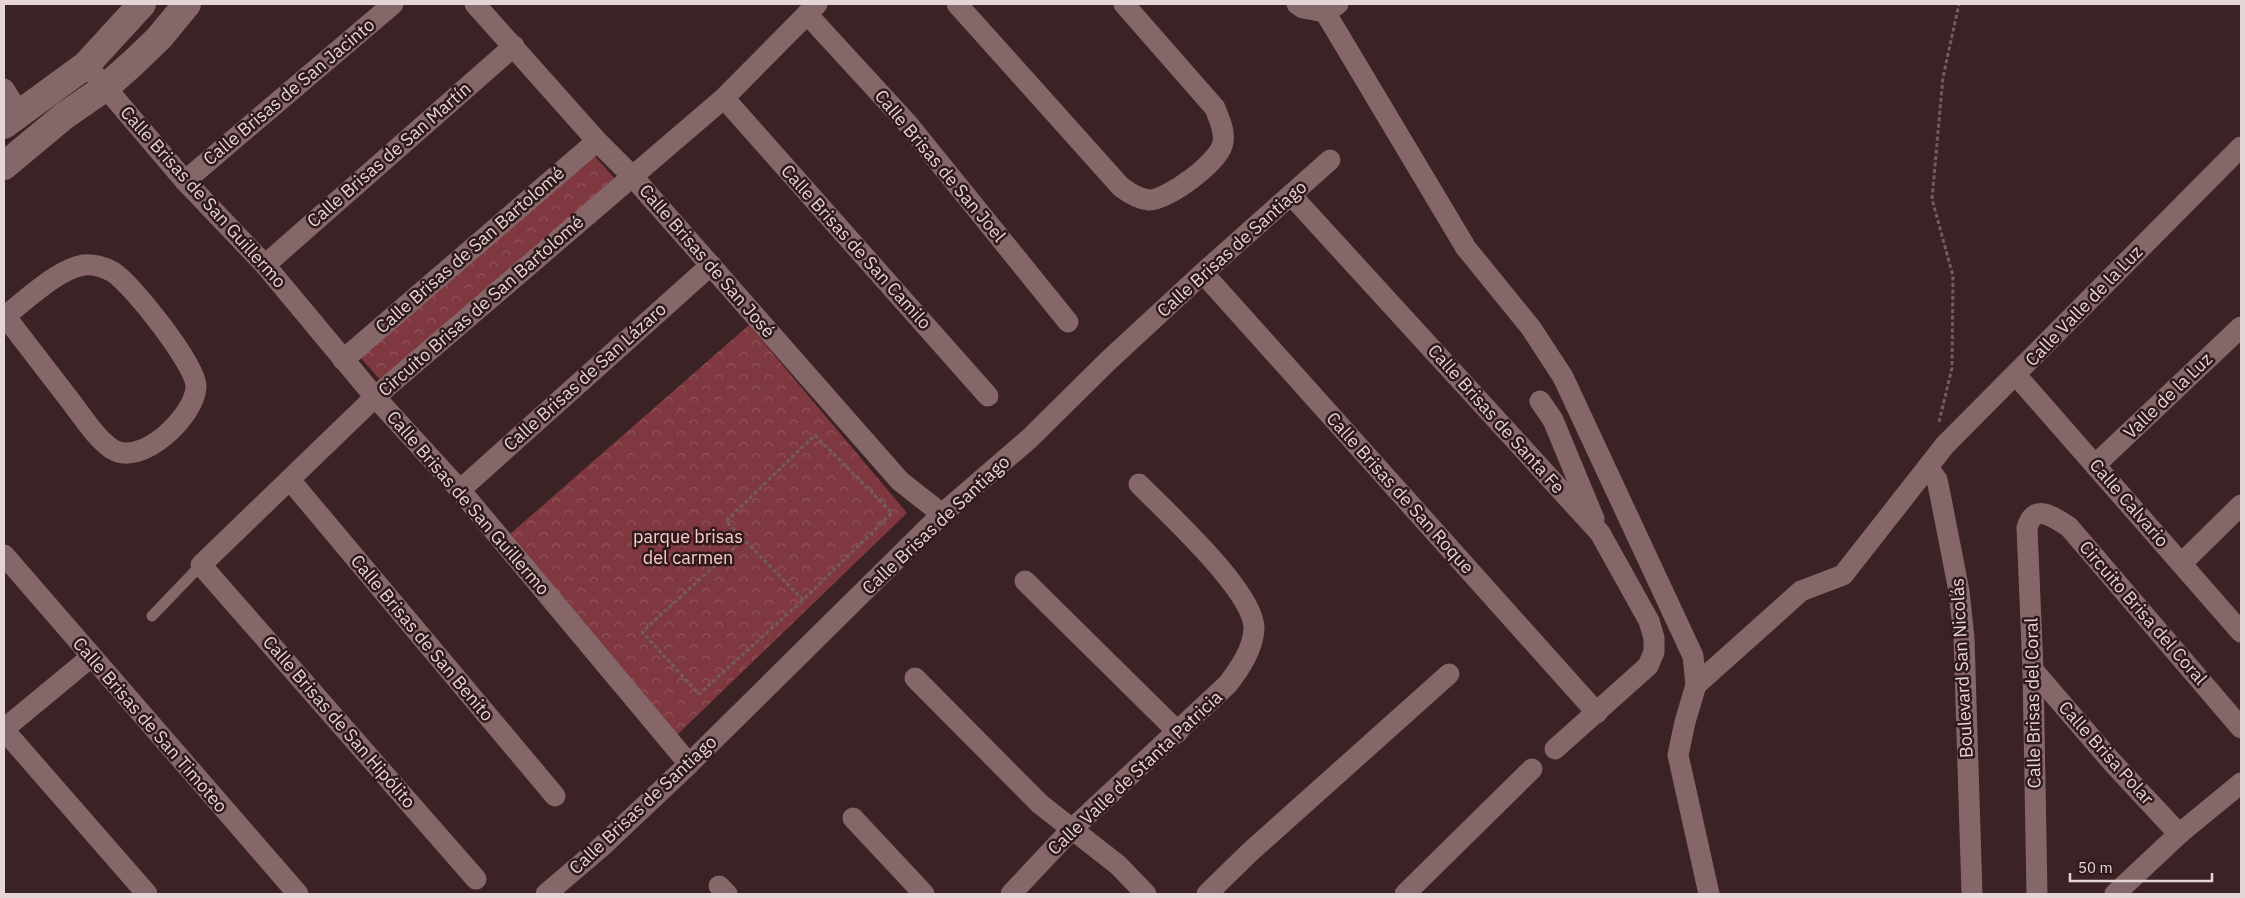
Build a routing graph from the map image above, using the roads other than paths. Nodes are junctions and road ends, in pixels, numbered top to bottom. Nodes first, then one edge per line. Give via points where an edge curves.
1 (142, 4) edge
2 (186, 4) edge
3 (393, 4) edge
4 (474, 4) edge
5 (957, 4) edge
6 (1124, 4) edge
7 (1297, 4) edge
8 (1331, 8) edge
9 (812, 9) edge
10 (514, 46) junction
11 (86, 65) junction
12 (106, 87) junction
13 (4, 90) edge
14 (724, 98) junction
15 (11, 119) edge
16 (597, 141) junction
17 (2241, 146) edge
18 (1330, 160) dead end
19 (4, 166) edge
20 (633, 177) junction
21 (185, 181) junction
22 (1292, 196) junction
23 (265, 265) junction
24 (711, 265) junction
25 (1203, 273) junction
26 (4, 316) edge
27 (1068, 322) dead end
28 (2241, 327) edge
29 (344, 360) junction
30 (2016, 375) junction
31 (988, 396) dead end
32 (376, 397) junction
33 (1540, 401) dead end
34 (2096, 465) junction
35 (1928, 467) junction
36 (290, 480) junction
37 (1139, 484) dead end
38 (460, 490) junction
39 (2241, 505) edge
40 (942, 514) junction
41 (2035, 514) joint
42 (1600, 533) junction
43 (4, 555) edge
44 (2182, 563) junction
45 (201, 565) junction
46 (1025, 581) dead end
47 (152, 616) dead end
48 (2241, 632) edge
49 (90, 657) junction
50 (2033, 670) junction
51 (1449, 674) dead end
52 (915, 678) dead end
53 (1696, 685) junction
54 (1597, 712) junction
55 (2241, 728) edge
56 (4, 729) edge
57 (1178, 732) junction
58 (1555, 749) dead end
59 (689, 764) junction
60 (1532, 769) dead end
61 (2241, 783) edge
62 (555, 796) dead end
63 (853, 818) dead end
64 (1071, 830) junction
65 (2179, 834) junction
66 (476, 879) dead end
67 (147, 894) edge
68 (298, 894) edge
69 (546, 894) edge
70 (924, 894) edge
71 (1011, 894) edge
72 (1146, 894) edge
73 (1207, 894) edge
74 (1405, 894) edge
75 (1709, 894) edge
76 (1972, 894) edge
77 (2037, 894) edge
78 (2115, 894) edge

1 - 11 street
2 - 12 street via 159,38
3 - 21 street, Calle Brisas de San Jacinto
4 - 10 street, Calle Brisas de San José
5 - 6 street via 1121,187 1150,200 1178,188 1213,161 1224,142 1222,126 1215,108
7 - 8 street via 1303,8
8 - 53 street via 1466,248 1531,328 1564,377 1693,656
9 - 14 street, Circuito Brisas de San Bartolomé
9 - 27 street, Calle Brisas de San Joel
10 - 16 street, Calle Brisas de San José
10 - 23 street, Calle Brisas de San Martín
11 - 12 street, Calle Brisas de San Guillermo
11 - 15 street
12 - 19 street via 64,116
12 - 21 street, Calle Brisas de San Guillermo
13 - 15 street
14 - 20 street, Circuito Brisas de San Bartolomé
14 - 31 street, Calle Brisas de San Camilo
16 - 20 street, Calle Brisas de San José
16 - 29 street, Calle Brisas de San Bartolomé
17 - 30 street, Calle Valle de la Luz
18 - 22 street, Calle Brisas de Santiago
20 - 24 street, Calle Brisas de San José
20 - 32 street, Circuito Brisas de San Bartolomé
21 - 23 street, Calle Brisas de San Guillermo
22 - 25 street, Calle Brisas de Santiago
22 - 42 street, Calle Brisas de Santa Fe
23 - 29 street, Calle Brisas de San Guillermo
24 - 38 street, Calle Brisas de San Lázaro
24 - 40 street, Calle Brisas de San José via 900,481
25 - 40 street, Calle Brisas de Santiago via 1029,438
25 - 54 street, Calle Brisas de San Roque
26 - 26 street via 89,425 113,450 130,454 148,447 188,412 194,398 196,379 192,369 161,325 121,278 108,270 92,265 74,268
28 - 34 street, Valle de la Luz
29 - 32 street, Calle Brisas de San Guillermo
30 - 34 street, Calle Calvario
30 - 35 street, Calle Valle de la Luz via 1945,444
32 - 36 street, Circuito Brisas de San Bartolomé
32 - 38 street, Calle Brisas de San Guillermo
33 - 42 street via 1553,420
34 - 44 street, Calle Calvario
35 - 53 street, Calle Valle de la Luz via 1843,575 1800,591
35 - 76 street, Boulevard San Nicolás via 1937,480 1940,494 1959,591 1964,638
36 - 45 street, Circuito Brisas de San Bartolomé
36 - 62 street, Calle Brisas de San Benito
37 - 57 street, Calle Valle de Stanta Patricia via 1222,570 1243,595 1252,615 1254,629 1240,668 1228,684
38 - 59 street, Calle Brisas de San Guillermo
39 - 44 street
40 - 59 street, Calle Brisas de Santiago
41 - 50 street, Calle Brisas del Coral via 2027,528
41 - 55 street, Circuito Brisa del Coral via 2046,514 2069,527
42 - 54 street, Calle Brisas de Santa Fe via 1649,621 1654,652 1648,666
43 - 49 street, Calle Brisas de San Timoteo
44 - 48 street, Calle Calvario
45 - 47 lane, Circuito Brisas de San Bartolomé
45 - 66 street, Calle Brisas de San Hipólito
46 - 57 street
49 - 56 street
49 - 68 street, Calle Brisas de San Timoteo
50 - 65 street, Calle Brisa Polar
50 - 77 street, Calle Brisas del Coral
51 - 73 street
52 - 64 street via 1040,804
53 - 75 street via 1678,755
54 - 58 street
56 - 67 street
57 - 64 street, Calle Valle de Stanta Patricia
59 - 69 street, Calle Brisas de Santiago
60 - 74 street
61 - 65 street
63 - 70 street
64 - 71 street, Calle Valle de Stanta Patricia
64 - 72 street via 1118,865
65 - 78 street

